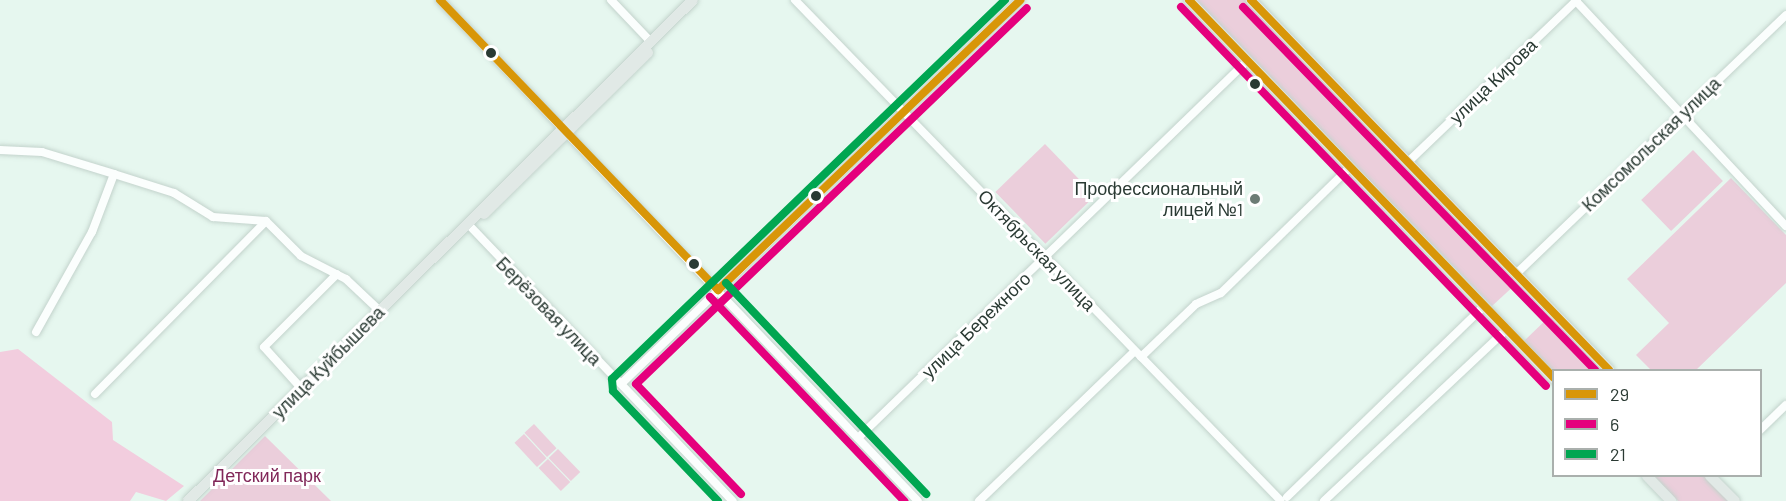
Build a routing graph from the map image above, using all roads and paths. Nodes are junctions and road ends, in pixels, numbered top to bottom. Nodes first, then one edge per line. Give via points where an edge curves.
1 (440, 0) edge
2 (611, 0) edge
3 (693, 0) edge
4 (795, 0) edge
5 (1020, 0) edge
6 (1189, 0) edge
7 (1251, 0) edge
8 (1576, 0) edge
9 (1786, 15) edge
10 (673, 20) junction
11 (651, 42) junction
12 (1247, 61) junction
13 (904, 111) junction
14 (1681, 116) junction
15 (564, 134) junction
16 (0, 150) edge
17 (1408, 162) junction
18 (1350, 167) junction
19 (114, 174) junction
20 (266, 221) junction
21 (468, 224) junction
22 (1786, 226) edge
23 (1045, 259) junction
24 (337, 274) junction
25 (1516, 274) junction
26 (718, 290) junction
27 (1484, 306) junction
28 (380, 310) junction
29 (1506, 330) junction
30 (36, 332) dead end
31 (1138, 354) junction
32 (1608, 369) edge
33 (1552, 377) edge
34 (621, 384) junction
35 (301, 388) junction
36 (95, 394) dead end
37 (1786, 405) edge
38 (1762, 429) edge
39 (858, 438) junction
40 (1648, 477) edge
41 (1713, 477) edge
42 (1283, 498) edge
43 (188, 501) edge
44 (733, 501) edge
45 (918, 501) edge
46 (978, 501) edge
47 (1324, 501) edge
48 (1671, 501) edge
49 (1735, 501) edge

1 - 15 street
2 - 11 street
3 - 10 main road
4 - 13 street, Октябрьская улица
5 - 13 street
6 - 12 main road
7 - 17 main road
8 - 14 street
8 - 17 street, улица Кирова
9 - 14 street, Комсомольская улица
10 - 11 main road
10 - 15 main road via 625,80
11 - 15 main road
12 - 18 main road
12 - 23 street, улица Бережного
13 - 23 street, Октябрьская улица
13 - 26 street
14 - 22 street
14 - 25 street, Комсомольская улица
15 - 21 main road, улица Куйбышева via 498,205
15 - 26 street
16 - 19 street via 42,152
17 - 25 main road
18 - 27 main road
18 - 31 street via 1221,292 1196,304
19 - 20 street via 174,193 213,218
19 - 30 street via 92,232
20 - 24 street via 301,256
20 - 36 street
21 - 28 main road, улица Куйбышева
21 - 34 street, Берёзовая улица
23 - 31 street, Октябрьская улица
23 - 39 street, улица Бережного
24 - 28 street
24 - 35 street via 264,347
25 - 32 main road
26 - 34 street
26 - 39 street
27 - 29 main road
27 - 42 street
28 - 35 main road, улица Куйбышева
29 - 33 main road
29 - 47 street
31 - 42 street, Октябрьская улица
31 - 46 street
34 - 44 street, Берёзовая улица
35 - 43 main road, улица Куйбышева
37 - 38 street
39 - 45 street
40 - 48 main road
41 - 49 main road

